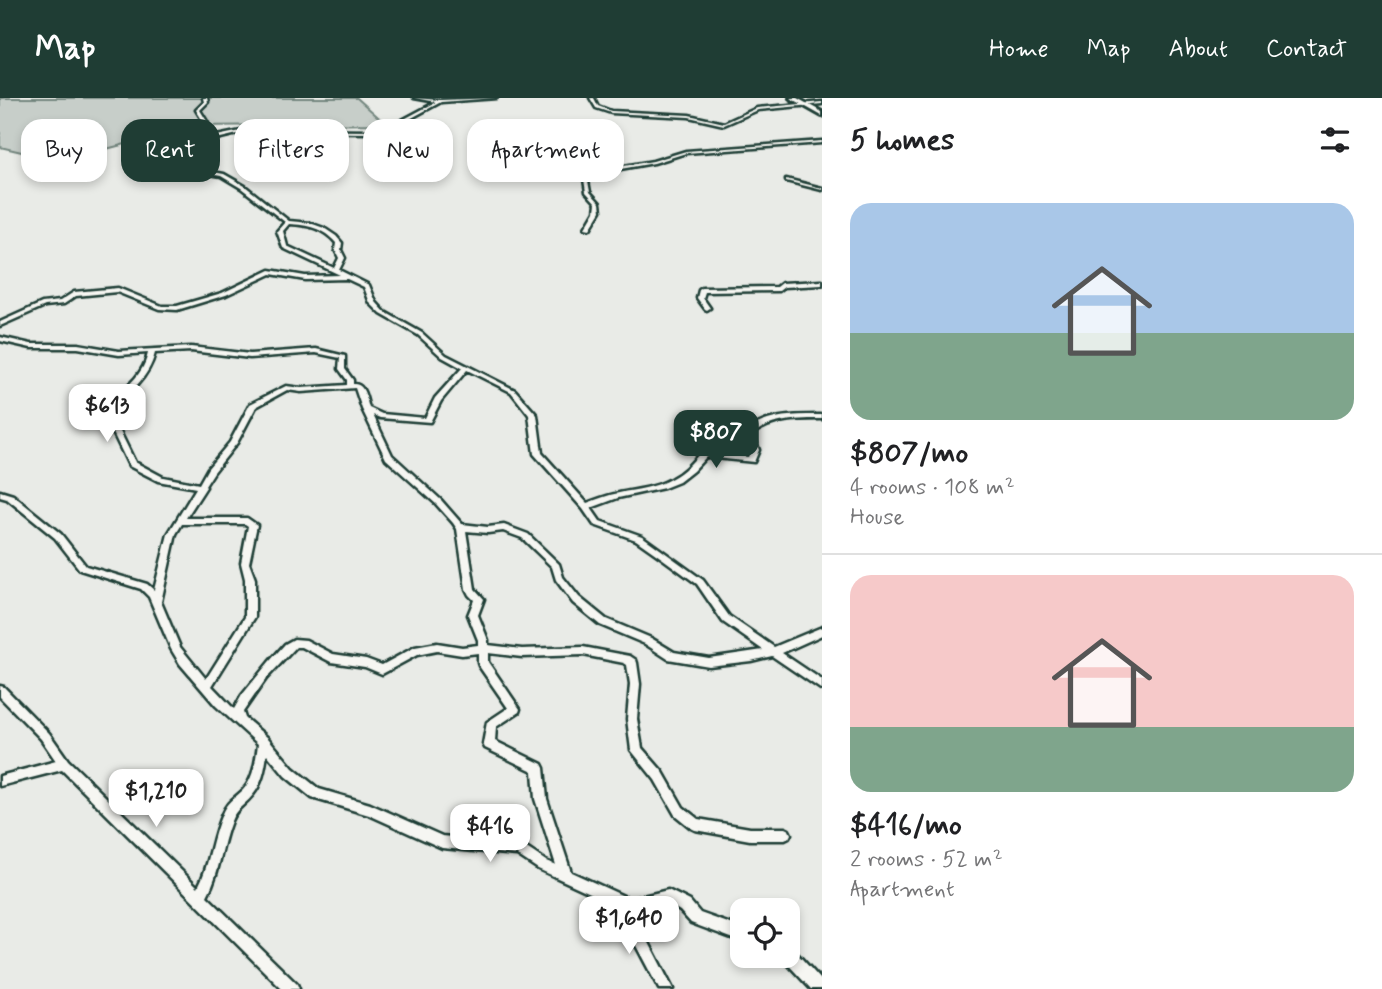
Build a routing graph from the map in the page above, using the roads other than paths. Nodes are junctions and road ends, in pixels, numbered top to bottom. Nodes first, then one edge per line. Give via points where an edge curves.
1 (205, 98) edge
2 (416, 98) edge
3 (495, 98) edge
4 (592, 98) edge
5 (793, 98) edge
6 (440, 101) junction
7 (822, 103) edge
8 (804, 104) junction
9 (822, 114) edge
10 (204, 119) edge
11 (220, 137) edge
12 (822, 142) edge
13 (220, 175) edge
14 (788, 180) dead end
15 (822, 189) edge
16 (288, 222) junction
17 (588, 228) dead end
18 (337, 269) junction
19 (347, 277) junction
20 (822, 283) edge
21 (707, 308) dead end
22 (0, 324) edge
23 (0, 339) edge
24 (152, 352) junction
25 (465, 368) junction
26 (350, 385) junction
27 (366, 409) junction
28 (822, 417) edge
29 (202, 486) junction
30 (0, 494) edge
31 (586, 507) junction
32 (181, 521) junction
33 (460, 527) junction
34 (155, 605) junction
35 (822, 631) edge
36 (484, 648) junction
37 (773, 652) junction
38 (822, 686) edge
39 (206, 687) junction
40 (0, 690) edge
41 (241, 723) junction
42 (264, 742) junction
43 (64, 764) junction
44 (0, 781) edge
45 (785, 834) dead end
46 (565, 873) junction
47 (200, 896) junction
48 (630, 905) junction
49 (730, 931) edge
50 (800, 967) edge
51 (292, 989) edge
52 (666, 989) edge
53 (820, 989) edge

1 - 10 street via 198,110
2 - 6 street
3 - 6 street
4 - 8 street via 597,107 611,112 689,116 718,124 757,109
5 - 8 street
6 - 11 street via 374,132 246,131
7 - 8 street
8 - 9 street
12 - 17 street via 686,152 585,174 588,192 598,203
13 - 16 street
14 - 15 street
16 - 18 street via 280,231 285,247
16 - 18 street via 315,225 334,236 342,258
18 - 19 street
19 - 22 street via 305,278 270,272 224,294 177,308 161,308 118,290 74,294 62,303 44,304
19 - 25 street via 368,286 373,303 383,313 421,334
20 - 21 street via 782,285 762,292 702,290 700,298
23 - 24 street via 31,346
24 - 26 street via 191,349 266,357 316,351 343,357 342,369
24 - 29 street via 151,361 131,389 105,408 107,417 132,464 161,479
25 - 27 street via 427,420 380,416
25 - 31 street via 513,391 533,415 538,454
26 - 27 street via 358,386
26 - 29 street via 286,388 253,406
27 - 33 street via 386,454
28 - 31 street via 754,428 749,433 755,450 751,460 704,454 695,466 654,491
29 - 32 street
30 - 34 street via 58,536 83,568 135,581 153,595
31 - 37 street via 597,523 639,538 700,582 726,620
32 - 34 street via 172,534
32 - 39 street via 247,521 254,529 245,563 250,579 250,617
33 - 36 street via 469,561 469,584 479,599 472,615
33 - 37 street via 504,528 525,536 556,566 576,600 603,622 648,640 672,656 709,663
34 - 39 street via 176,649
35 - 37 street
36 - 41 street via 415,651 382,670 294,643 277,656 243,702 238,712
36 - 45 street via 522,653 583,651 630,660 637,750 679,811 695,824 750,834
36 - 46 street via 483,663 515,709 491,725 489,744 538,768 541,799
37 - 38 street
39 - 41 street
40 - 43 street via 45,736
41 - 42 street
42 - 46 street via 289,772 316,793 370,810 442,842 519,849 542,865
42 - 47 street via 260,769 248,792 232,806
43 - 44 street
43 - 47 street
46 - 48 street
47 - 51 street
48 - 49 street via 668,896 696,918
48 - 52 street via 637,933
50 - 53 street

